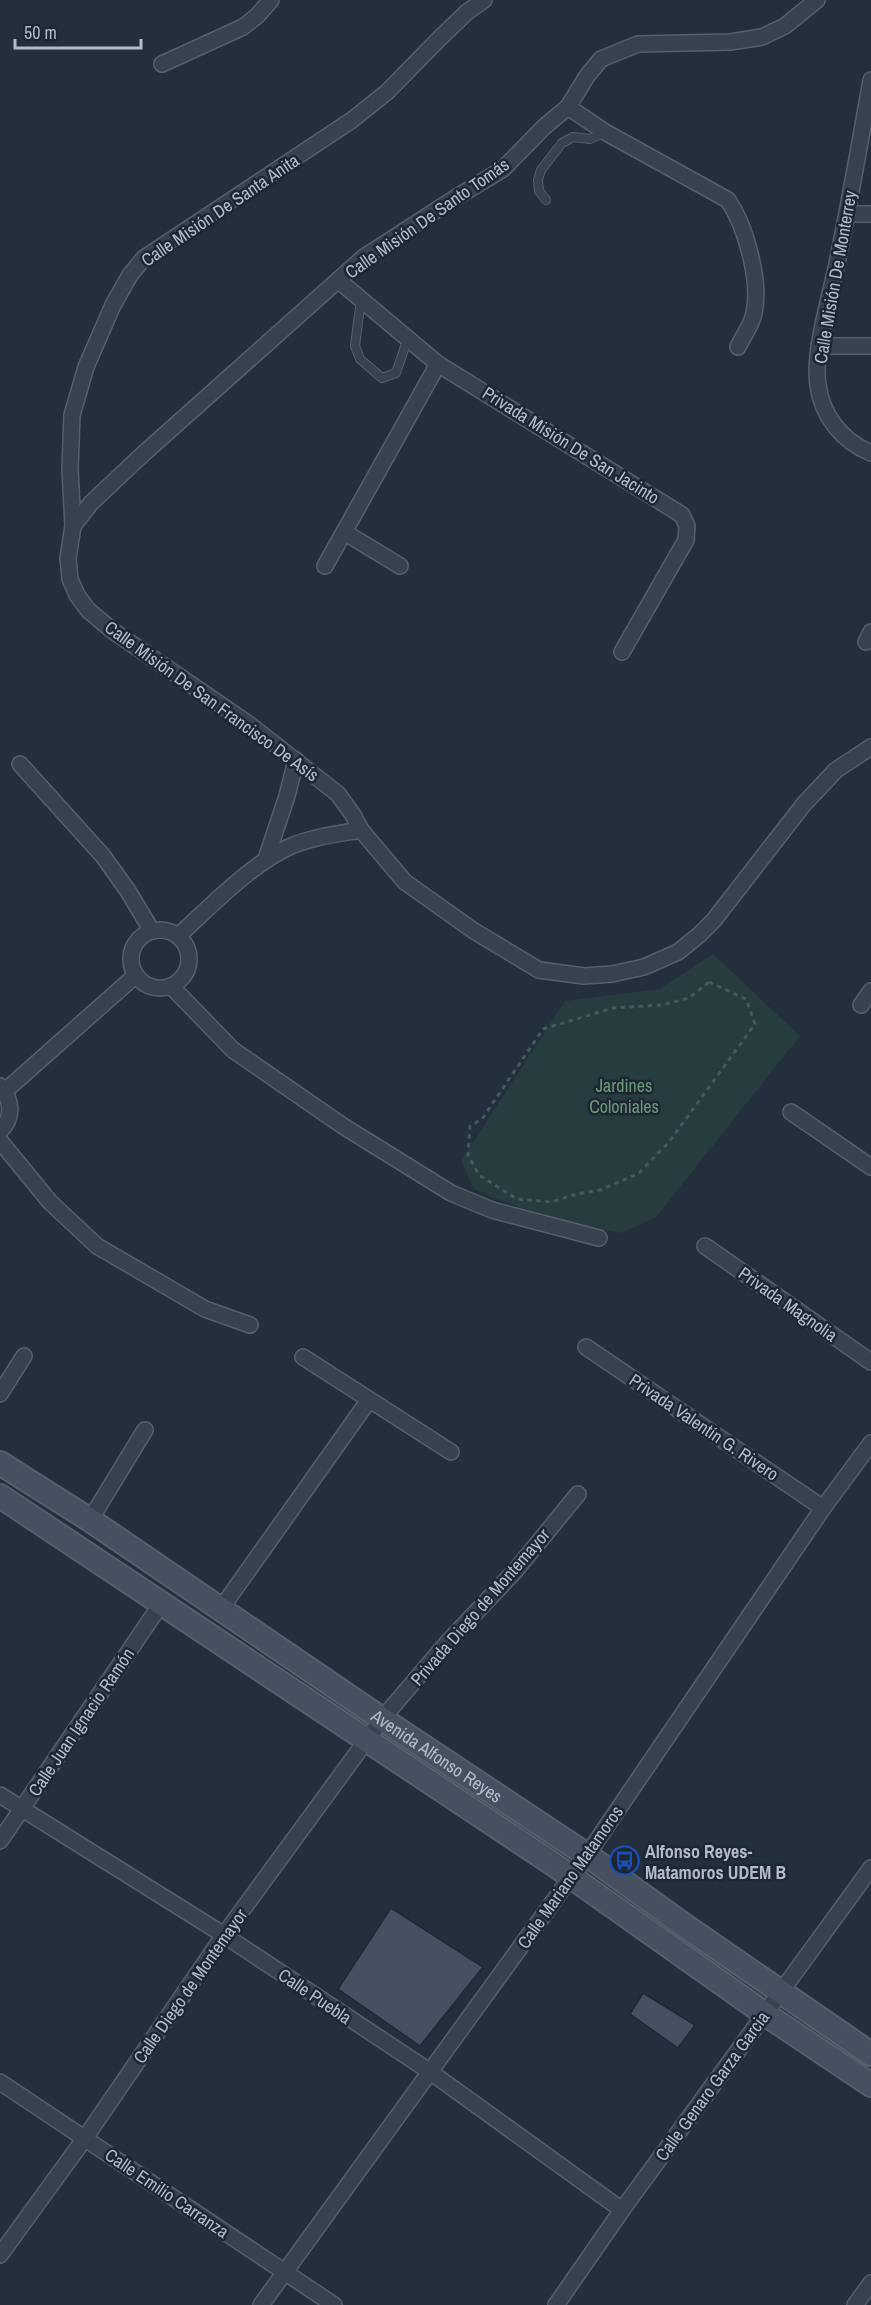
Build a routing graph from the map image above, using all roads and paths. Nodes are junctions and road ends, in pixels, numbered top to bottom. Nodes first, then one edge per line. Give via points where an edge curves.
1 (271, 0) edge
2 (484, 0) edge
3 (818, 0) edge
4 (162, 63) dead end
5 (871, 80) edge
6 (568, 107) junction
7 (605, 132) junction
8 (546, 200) dead end
9 (847, 214) junction
10 (871, 214) edge
11 (338, 280) junction
12 (361, 299) junction
13 (408, 338) junction
14 (819, 346) junction
15 (871, 346) edge
16 (738, 347) dead end
17 (438, 364) junction
18 (871, 453) edge
19 (73, 526) junction
20 (344, 532) junction
21 (325, 566) dead end
22 (400, 566) dead end
23 (622, 652) dead end
24 (871, 747) edge
25 (296, 760) junction
26 (20, 764) dead end
27 (361, 830) junction
28 (266, 859) junction
29 (152, 931) junction
30 (178, 936) junction
31 (136, 975) junction
32 (171, 986) junction
33 (871, 991) edge
34 (861, 1005) dead end
35 (2, 1088) edge
36 (791, 1113) dead end
37 (0, 1131) edge
38 (0, 1141) edge
39 (871, 1167) edge
40 (600, 1190) joint
41 (599, 1239) dead end
42 (705, 1246) dead end
43 (250, 1325) dead end
44 (586, 1347) dead end
45 (24, 1356) dead end
46 (303, 1357) dead end
47 (871, 1362) edge
48 (0, 1394) edge
49 (369, 1400) junction
50 (145, 1430) dead end
51 (871, 1443) edge
52 (451, 1452) dead end
53 (0, 1463) edge
54 (0, 1486) edge
55 (578, 1494) dead end
56 (0, 1496) edge
57 (823, 1508) junction
58 (90, 1520) junction
59 (161, 1604) junction
60 (220, 1610) junction
61 (382, 1719) junction
62 (366, 1741) junction
63 (0, 1795) edge
64 (22, 1810) junction
65 (0, 1841) edge
66 (586, 1855) junction
67 (871, 1868) edge
68 (571, 1877) junction
69 (224, 1935) junction
70 (781, 1992) junction
71 (765, 2014) junction
72 (871, 2054) edge
73 (429, 2071) junction
74 (0, 2082) edge
75 (871, 2085) edge
76 (85, 2138) junction
77 (622, 2210) junction
78 (0, 2255) edge
79 (285, 2272) junction
80 (871, 2283) edge
81 (261, 2305) edge
82 (333, 2305) edge
83 (556, 2305) edge
84 (855, 2305) edge

1 - 4 street via 243,27
2 - 19 street, Calle Misión De Santa Anita via 352,120 144,258 130,275 112,305 74,407 70,469
3 - 6 street, Calle Misión De Santo Tomás via 785,26 762,37 730,42 638,44 601,59
5 - 9 street, Calle Misión De Monterrey
6 - 7 street
6 - 11 street, Calle Misión De Santo Tomás via 503,169 364,257
7 - 8 lane via 590,138 573,137 562,143 538,180 539,191
7 - 16 street via 728,200 737,214 752,262 756,302 754,316
9 - 10 street
9 - 14 street, Calle Misión De Monterrey
11 - 12 street, Privada Misión De San Jacinto
11 - 19 street, Calle Misión De Santo Tomás via 142,455 91,503
12 - 13 street, Privada Misión De San Jacinto
12 - 13 lane via 355,346 360,359 382,378 396,373
13 - 17 street, Privada Misión De San Jacinto
14 - 15 street
14 - 18 street, Calle Misión De Monterrey via 817,383 824,409 846,439
17 - 20 street
17 - 23 street, Privada Misión De San Jacinto via 682,515 687,526 686,540
19 - 25 street, Calle Misión De San Francisco De Asís via 68,558 70,579 88,610
20 - 21 street
20 - 22 street
24 - 27 street, Calle Misión De San Francisco De Asís via 836,770 804,804 699,935 670,956 612,974 584,976 539,970 474,931 405,882
25 - 27 street, Calle Misión De San Francisco De Asís via 338,794
25 - 28 street
26 - 29 street via 103,856
27 - 28 street via 290,846
28 - 30 street
29 - 30 street
29 - 31 street via 133,949 132,967
30 - 32 street via 186,945 188,969
31 - 32 street via 152,986
31 - 35 street
32 - 41 street via 233,1050 343,1126 451,1193 492,1210
33 - 34 street
35 - 37 street via 10,1103 10,1115
36 - 39 street
38 - 43 street via 50,1202 97,1246 205,1310
40 - 40 path via 551,1202 517,1199 479,1175 468,1155 470,1126 482,1119 543,1029 614,1008 662,1005 689,998 709,982 746,999 755,1024 669,1143 638,1174
42 - 47 street, Privada Magnolia
44 - 57 street, Privada Valentín G. Rivero
45 - 48 street
46 - 49 street
49 - 52 street
49 - 60 street
50 - 58 street
51 - 57 street, Calle Mariano Matamoros
53 - 58 main road, Avenida Alfonso Reyes
54 - 58 main road via 53,1512
55 - 61 street, Privada Diego de Montemayor via 515,1571
56 - 59 main road, Avenida Alfonso Reyes
57 - 66 street, Calle Mariano Matamoros
58 - 60 main road, Avenida Alfonso Reyes
59 - 62 main road, Avenida Alfonso Reyes
59 - 64 street, Calle Juan Ignacio Ramón
60 - 61 main road, Avenida Alfonso Reyes
61 - 62 street, Calle Diego de Montemayor
61 - 66 main road, Avenida Alfonso Reyes
62 - 68 main road, Avenida Alfonso Reyes
62 - 69 street, Calle Diego de Montemayor
63 - 64 street, Calle Puebla
64 - 65 street, Calle Juan Ignacio Ramón
64 - 69 street, Calle Puebla
66 - 68 street, Calle Mariano Matamoros
66 - 70 main road, Avenida Alfonso Reyes
67 - 70 street, Calle Genaro Garza Garcia
68 - 71 main road, Avenida Alfonso Reyes
68 - 73 street, Calle Mariano Matamoros
69 - 73 street, Calle Puebla
69 - 76 street, Calle Diego de Montemayor
70 - 71 street, Calle Genaro Garza Garcia
70 - 72 main road, Avenida Alfonso Reyes
71 - 75 main road, Avenida Alfonso Reyes
71 - 77 street, Calle Genaro Garza Garcia
73 - 77 street, Calle Puebla
73 - 79 street, Calle Mariano Matamoros
74 - 76 street, Calle Emilio Carranza
76 - 78 street, Calle Diego de Montemayor
76 - 79 street, Calle Emilio Carranza
77 - 83 street, Calle Genaro Garza Garcia
79 - 81 street, Calle Mariano Matamoros
79 - 82 street, Calle Emilio Carranza
80 - 84 street

